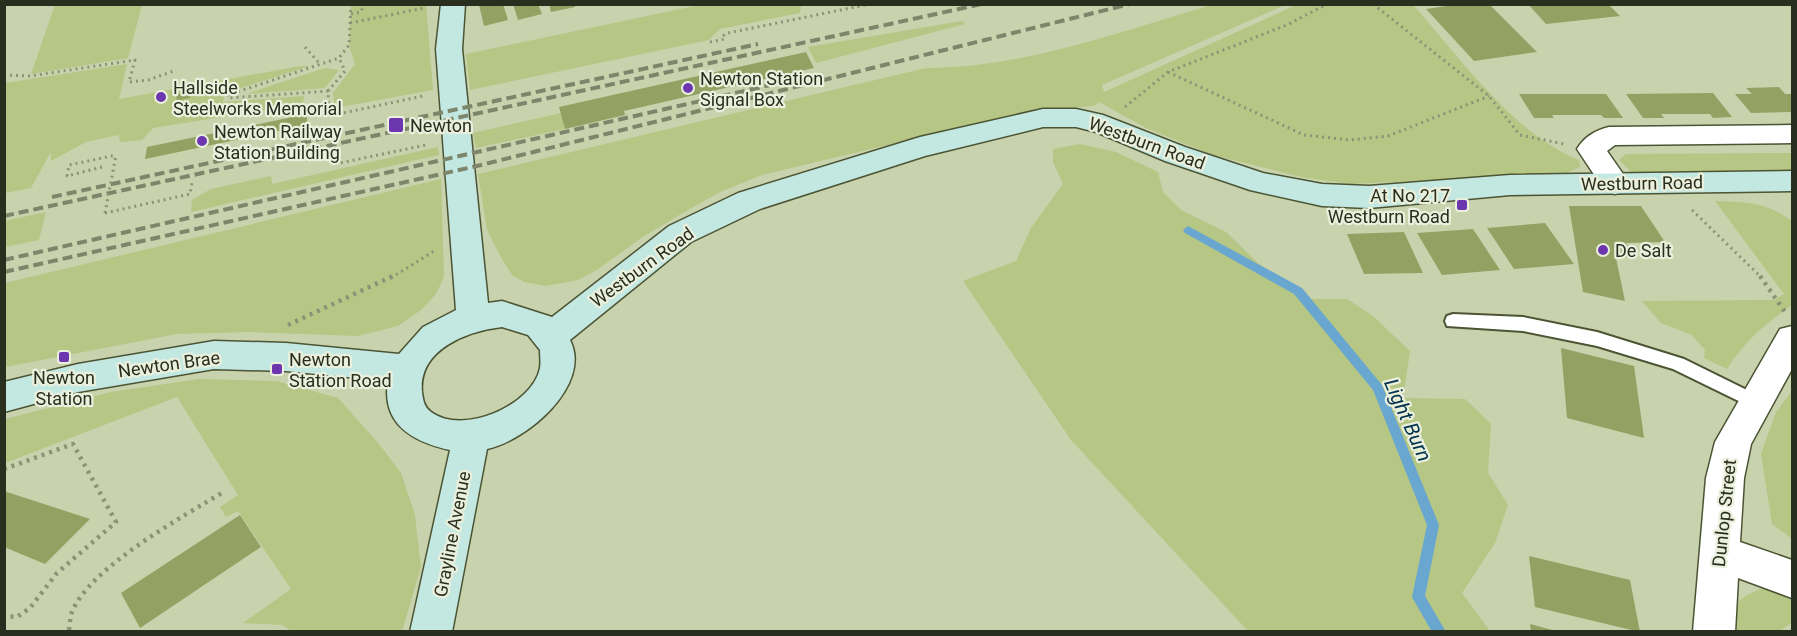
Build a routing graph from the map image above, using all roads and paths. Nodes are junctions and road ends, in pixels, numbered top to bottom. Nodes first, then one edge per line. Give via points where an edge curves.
1 (351, 4) edge
2 (364, 4) edge
3 (870, 4) edge
4 (1327, 4) edge
5 (1373, 4) edge
6 (443, 5) edge
7 (351, 14) junction
8 (350, 23) junction
9 (710, 42) dead end
10 (305, 47) dead end
11 (339, 58) junction
12 (320, 64) junction
13 (174, 71) dead end
14 (1168, 72) junction
15 (4, 75) edge
16 (328, 91) junction
17 (431, 94) dead end
18 (1490, 96) junction
19 (1103, 124) junction
20 (287, 131) dead end
21 (1792, 134) edge
22 (257, 135) dead end
23 (436, 143) dead end
24 (1591, 149) junction
25 (116, 156) joint
26 (335, 164) dead end
27 (102, 168) dead end
28 (192, 183) dead end
29 (1663, 183) junction
30 (1615, 184) junction
31 (1789, 185) edge
32 (105, 213) joint
33 (439, 248) dead end
34 (473, 317) junction
35 (1453, 321) dead end
36 (285, 326) dead end
37 (1790, 328) edge
38 (552, 336) junction
39 (408, 369) junction
40 (4, 397) edge
41 (1755, 402) junction
42 (471, 436) junction
43 (4, 469) edge
44 (225, 491) dead end
45 (1720, 553) junction
46 (1792, 579) edge
47 (4, 616) edge
48 (69, 630) dead end
49 (431, 632) edge
50 (1714, 632) edge

1 - 7 path
2 - 7 path via 361,12
3 - 9 path via 728,33 724,39
4 - 14 path via 1289,24
5 - 18 path
6 - 8 path
6 - 34 street via 454,16 449,49
7 - 8 path
8 - 11 path via 349,45
10 - 12 path
11 - 12 path
11 - 16 path via 345,71
12 - 16 path via 228,98
13 - 15 path via 129,82 135,60 30,76
14 - 18 path via 1304,135 1350,140 1388,135
14 - 19 path
16 - 17 path via 329,116
18 - 24 path via 1520,135
19 - 30 street, Westburn Road via 1260,183 1322,195 1369,197 1510,185
19 - 38 street, Westburn Road via 1076,118 1043,118 920,147 749,201 680,234
20 - 22 path
21 - 24 street via 1609,136
23 - 26 path
24 - 30 street
25 - 27 path via 69,165 67,176
25 - 32 path, bridge
28 - 32 path via 190,194
29 - 30 street, Westburn Road
29 - 31 street, Westburn Road
29 - 37 path via 1739,252 1775,294
33 - 36 path via 390,278
34 - 38 street via 524,317
34 - 39 street via 445,330 420,350
35 - 41 lane via 1523,324 1597,339 1678,364
37 - 41 street, Dunlop Street
38 - 42 street via 558,365 549,390 530,411 501,429
39 - 40 street, Newton Brae via 286,357 214,355 78,378
39 - 42 street via 403,399 416,422 441,435
41 - 45 street, Dunlop Street via 1733,442 1725,478
42 - 49 street, Grayline Avenue
43 - 47 path via 73,444 116,522 57,573 30,608 17,617
44 - 48 path via 109,568 82,595 68,620
45 - 46 street
45 - 50 street, Dunlop Street

